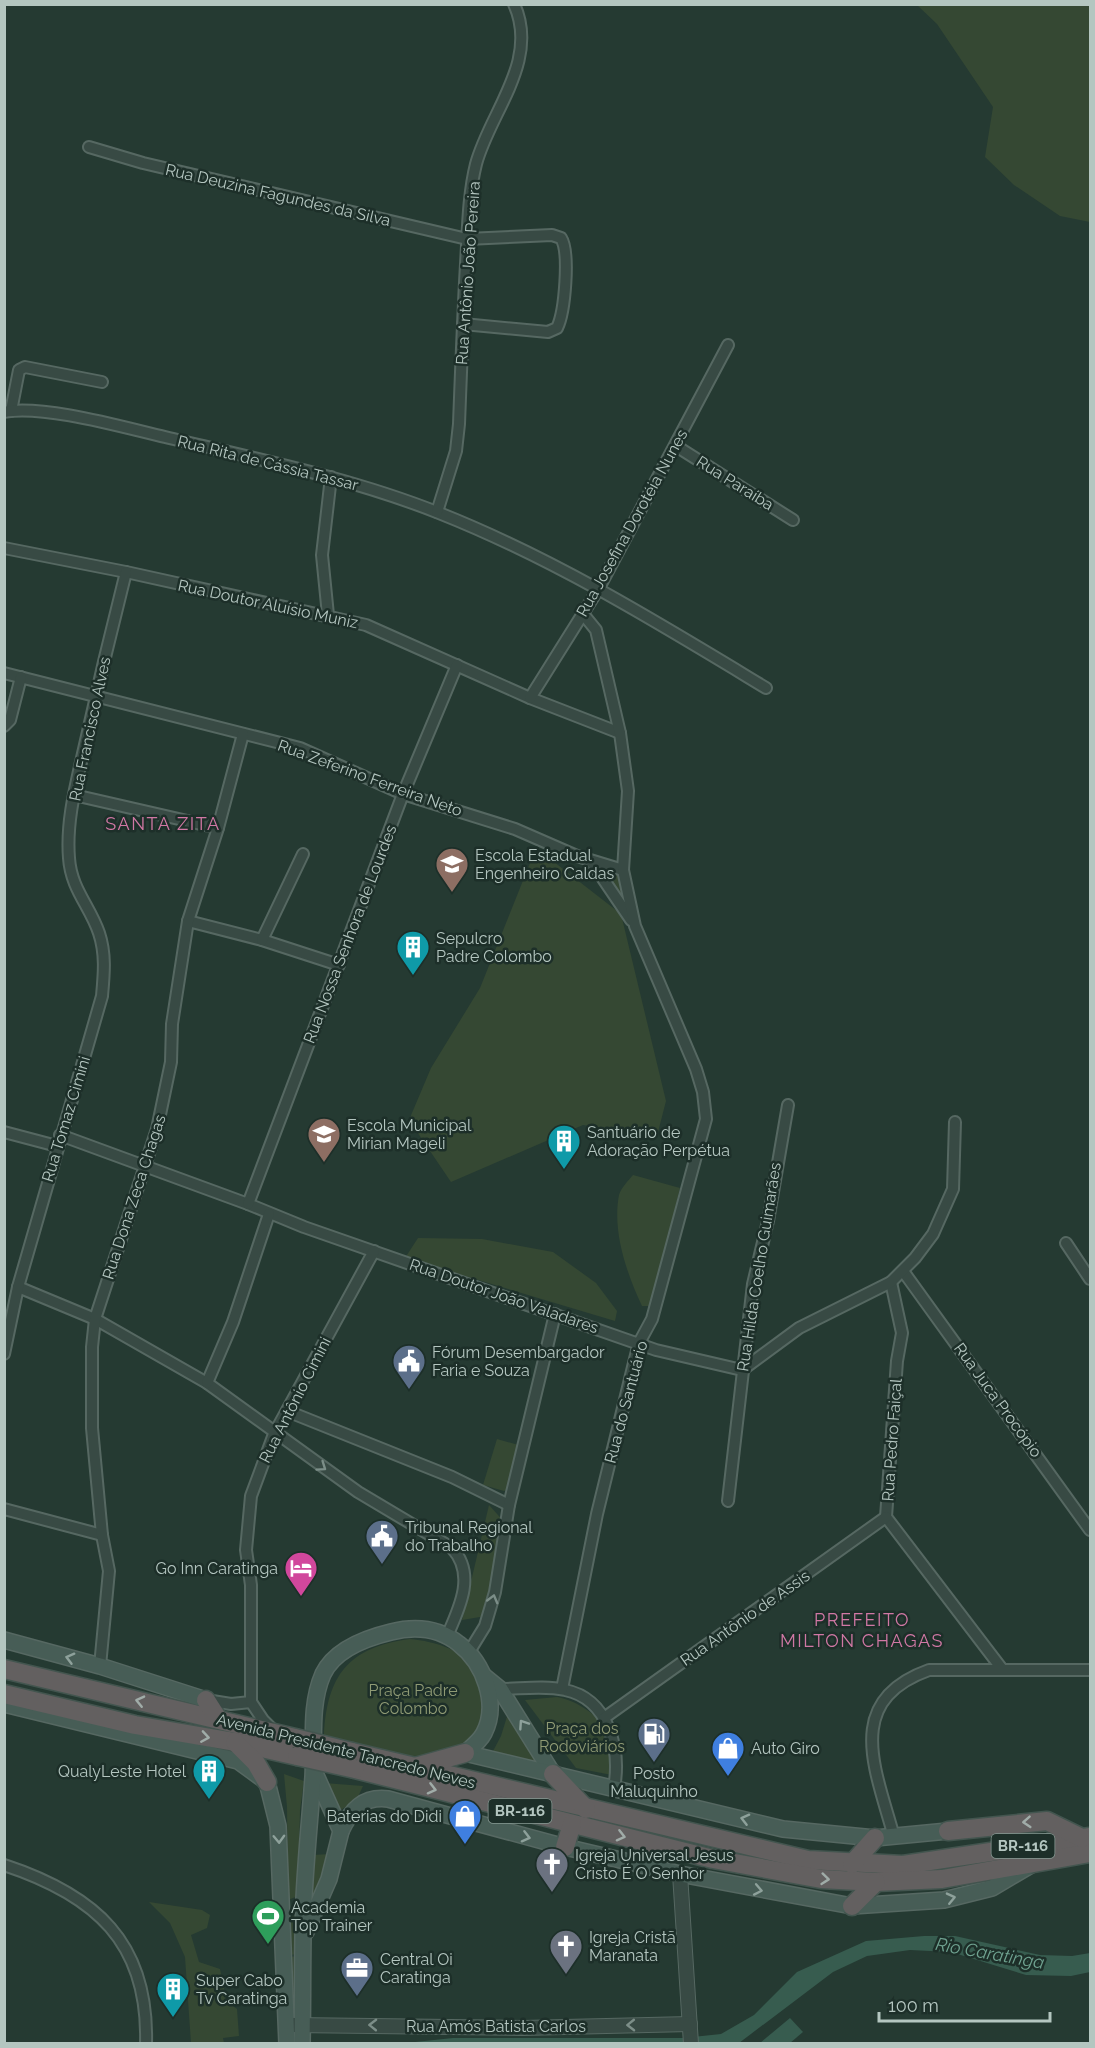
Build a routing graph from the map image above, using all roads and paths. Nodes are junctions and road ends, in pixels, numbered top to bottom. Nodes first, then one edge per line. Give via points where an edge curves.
1 (514, 4) edge
2 (89, 147) dead end
3 (467, 239) junction
4 (463, 324) junction
5 (728, 345) dead end
6 (102, 382) dead end
7 (8, 412) edge
8 (676, 446) junction
9 (331, 477) junction
10 (437, 512) junction
11 (793, 520) dead end
12 (4, 548) edge
13 (126, 572) junction
14 (600, 588) junction
15 (583, 614) junction
16 (328, 615) junction
17 (457, 665) junction
18 (4, 673) edge
19 (21, 677) junction
20 (766, 688) dead end
21 (95, 696) junction
22 (530, 698) junction
23 (4, 726) edge
24 (620, 733) junction
25 (243, 734) junction
26 (403, 794) junction
27 (74, 795) junction
28 (218, 828) junction
29 (303, 854) dead end
30 (591, 861) junction
31 (623, 870) junction
32 (74, 887) joint
33 (188, 921) junction
34 (635, 926) junction
35 (262, 940) junction
36 (339, 965) junction
37 (788, 1105) dead end
38 (955, 1122) dead end
39 (4, 1132) edge
40 (58, 1140) junction
41 (145, 1167) junction
42 (248, 1204) junction
43 (269, 1214) junction
44 (1066, 1243) dead end
45 (374, 1251) junction
46 (903, 1271) junction
47 (1090, 1279) edge
48 (891, 1282) junction
49 (18, 1287) junction
50 (555, 1314) junction
51 (95, 1319) junction
52 (639, 1343) junction
53 (4, 1354) edge
54 (742, 1370) junction
55 (207, 1383) junction
56 (287, 1411) junction
57 (274, 1434) junction
58 (728, 1502) dead end
59 (509, 1505) junction
60 (4, 1509) edge
61 (886, 1517) junction
62 (1090, 1530) edge
63 (102, 1535) junction
64 (447, 1636) junction
65 (4, 1640) edge
66 (469, 1652) junction
67 (100, 1666) junction
68 (4, 1669) edge
69 (1002, 1669) junction
70 (1090, 1670) edge
71 (484, 1676) junction
72 (500, 1689) junction
73 (562, 1689) junction
74 (4, 1694) edge
75 (206, 1700) junction
76 (251, 1702) junction
77 (4, 1704) edge
78 (604, 1718) junction
79 (218, 1719) junction
80 (276, 1733) junction
81 (235, 1742) junction
82 (296, 1747) junction
83 (465, 1753) junction
84 (354, 1760) junction
85 (412, 1768) junction
86 (313, 1769) junction
87 (553, 1774) junction
88 (267, 1782) junction
89 (614, 1788) junction
90 (586, 1809) junction
91 (333, 1816) junction
92 (310, 1822) junction
93 (572, 1824) junction
94 (948, 1831) junction
95 (340, 1834) junction
96 (894, 1837) junction
97 (875, 1838) junction
98 (310, 1839) junction
99 (1088, 1843) edge
100 (565, 1847) junction
101 (964, 1855) junction
102 (852, 1864) junction
103 (4, 1865) edge
104 (1031, 1865) junction
105 (680, 1874) junction
106 (969, 1875) junction
107 (876, 1882) junction
108 (304, 1897) junction
109 (280, 1903) junction
110 (852, 1906) junction
111 (304, 1938) junction
112 (285, 2025) junction
113 (303, 2025) junction
114 (690, 2033) edge
115 (146, 2043) edge
116 (287, 2043) edge
117 (302, 2043) edge

1 - 3 street, Rua Antônio João Pereira via 520,20 520,56 477,162
2 - 3 street, Rua Deuzina Fagundes da Silva
3 - 4 street, Rua Antônio João Pereira
3 - 4 street, Rua Deuzina Fagundes da Silva via 552,235 561,238 566,255 561,318 554,330
4 - 10 street, Rua Antônio João Pereira via 456,451
5 - 8 street, Rua Josefina Dorotéia Nunes
6 - 7 street via 26,367 19,370
7 - 9 street, Rua Rita de Cássia Tassar via 96,420
8 - 11 street, Rua Paraíba
8 - 14 street, Rua Josefina Dorotéia Nunes
9 - 10 street, Rua Rita de Cássia Tassar
9 - 16 street via 322,555
10 - 14 street, Rua Rita de Cássia Tassar
12 - 13 street, Rua Doutor Aluísio Muniz
13 - 16 street, Rua Doutor Aluísio Muniz
13 - 21 street, Rua Francisco Alves
14 - 15 street, Rua Josefina Dorotéia Nunes
14 - 20 street, Rua Rita de Cássia Tassar
15 - 22 street, Rua Josefina Dorotéia Nunes
15 - 24 street via 596,630
16 - 17 street, Rua Doutor Aluísio Muniz via 366,625
17 - 22 street, Rua Doutor Aluísio Muniz
17 - 26 street, Rua Nossa Senhora de Lourdes
18 - 19 street, Rua Zeferino Ferreira Neto
19 - 21 street, Rua Zeferino Ferreira Neto
19 - 23 street via 10,720
21 - 25 street, Rua Zeferino Ferreira Neto
21 - 27 street, Rua Francisco Alves
22 - 24 street, Rua Doutor Aluísio Muniz
24 - 31 street via 628,791
25 - 26 street, Rua Zeferino Ferreira Neto via 300,748
25 - 28 street, Rua Dona Zeca Chagas
26 - 30 street, Rua Zeferino Ferreira Neto via 515,829
26 - 36 street, Rua Nossa Senhora de Lourdes
27 - 28 street
27 - 32 street, Rua Francisco Alves via 68,839
28 - 33 street, Rua Dona Zeca Chagas
29 - 35 street
30 - 31 street, Rua Zeferino Ferreira Neto
30 - 34 street
31 - 34 street
32 - 40 street, Rua Tomaz Cimini via 98,930 105,971 96,1019
33 - 35 street
33 - 41 street, Rua Dona Zeca Chagas via 165,1097
34 - 52 street, Rua do Santuário via 696,1069 706,1119 652,1319
35 - 36 street
36 - 42 street, Rua Nossa Senhora de Lourdes
37 - 54 street, Rua Hilda Coelho Guimarães via 753,1284
38 - 46 street via 953,1189 933,1234
39 - 40 street, Rua Doutor João Valadares
40 - 41 street, Rua Doutor João Valadares
40 - 49 street, Rua Tomaz Cimini
41 - 42 street, Rua Doutor João Valadares
41 - 51 street, Rua Dona Zeca Chagas
42 - 43 street, Rua Doutor João Valadares
43 - 45 street, Rua Doutor João Valadares
43 - 55 street via 233,1322
44 - 47 street
45 - 50 street, Rua Doutor João Valadares
45 - 56 street, Rua Antônio Cimini
46 - 48 street
46 - 62 street, Rua Juca Procópio
48 - 54 street via 799,1328
48 - 61 street, Rua Pedro Faiçal via 902,1333
49 - 51 street
49 - 53 street, Rua Tomaz Cimini
50 - 52 street, Rua Doutor João Valadares
50 - 59 street
51 - 55 street
51 - 63 street, Rua Dona Zeca Chagas via 92,1428
52 - 54 street, Rua Doutor João Valadares
52 - 73 street, Rua do Santuário via 597,1514
54 - 58 street, Rua Hilda Coelho Guimarães
55 - 57 street
56 - 57 street, Rua Antônio Cimini
56 - 59 street via 452,1477
57 -> 64 street via 358,1492 452,1548 461,1558 465,1581
57 - 76 street, Rua Antônio Cimini via 251,1496 246,1550 251,1585
66 -> 59 street via 485,1626 495,1592
60 - 63 street
61 - 69 street, Rua Pedro Faiçal
61 - 78 street, Rua Antônio de Assis
63 - 67 street, Rua Dona Zeca Chagas via 109,1570
64 - 66 main road
64 - 86 main road via 417,1628 374,1636 349,1647 324,1672 314,1711
67 -> 65 main road, Avenida Presidente Tancredo Neves
66 - 71 main road
67 - 75 main road, Avenida Presidente Tancredo Neves
79 -> 68 highway, Avenida Presidente Tancredo Neves / BR-116
69 - 70 street
69 - 96 street via 929,1670 900,1683 882,1702 874,1719 872,1754
71 - 72 main road
71 - 83 main road via 490,1701 489,1719 484,1734
72 - 73 street
87 -> 72 main road
73 - 78 street via 584,1699
74 -> 81 highway, Avenida Presidente Tancredo Neves / BR-116 via 135,1725
75 - 76 street
75 - 79 highway
76 - 80 street
77 - 88 main road via 231,1759
78 - 89 street via 617,1752
79 - 80 highway, Avenida Presidente Tancredo Neves / BR-116
80 - 82 highway, Avenida Presidente Tancredo Neves / BR-116
81 - 82 highway, Avenida Presidente Tancredo Neves / BR-116
81 - 88 highway via 256,1763
82 - 84 highway, Avenida Presidente Tancredo Neves / BR-116, bridge
83 - 85 highway
83 - 87 main road, Avenida Presidente Tancredo Neves
84 - 85 highway, Avenida Presidente Tancredo Neves / BR-116
84 -> 93 highway, Avenida Presidente Tancredo Neves / BR-116
85 - 90 highway, Avenida Presidente Tancredo Neves / BR-116
86 - 91 main road
86 - 92 main road
87 - 89 main road, Avenida Presidente Tancredo Neves
87 - 90 highway
88 -> 109 main road via 278,1826
97 -> 89 main road, Avenida Presidente Tancredo Neves via 783,1828
90 - 102 highway, Avenida Presidente Tancredo Neves / BR-116 via 790,1857
91 - 92 main road via 316,1816
91 - 95 main road via 339,1822
92 - 98 main road
93 - 100 highway
93 -> 107 highway, Avenida Presidente Tancredo Neves / BR-116 via 767,1871
94 - 96 main road, Avenida Presidente Tancredo Neves
99 -> 94 highway via 1047,1821
94 - 101 highway via 961,1843
95 - 98 main road via 336,1843 325,1847
95 -> 100 main road via 356,1806 381,1798
95 - 111 main road via 329,1879
96 - 97 main road, Avenida Presidente Tancredo Neves
97 - 102 highway
98 - 108 main road
99 - 101 highway, BR-116
99 - 104 highway, BR-116
100 - 105 main road
101 - 102 highway, BR-116 via 903,1865
101 - 106 highway
103 - 115 street via 76,1897 94,1910 123,1944 136,1967 142,1991
104 - 106 highway, BR-116
110 -> 104 main road via 944,1900 992,1888
105 -> 110 main road
105 - 114 street
106 - 107 highway, BR-116
107 - 110 highway
108 - 109 main road
108 - 111 main road
109 - 112 main road
111 - 113 main road
112 - 113 street, Rua Amós Batista Carlos
112 - 116 main road
114 -> 113 street, Rua Amós Batista Carlos
113 - 117 main road

